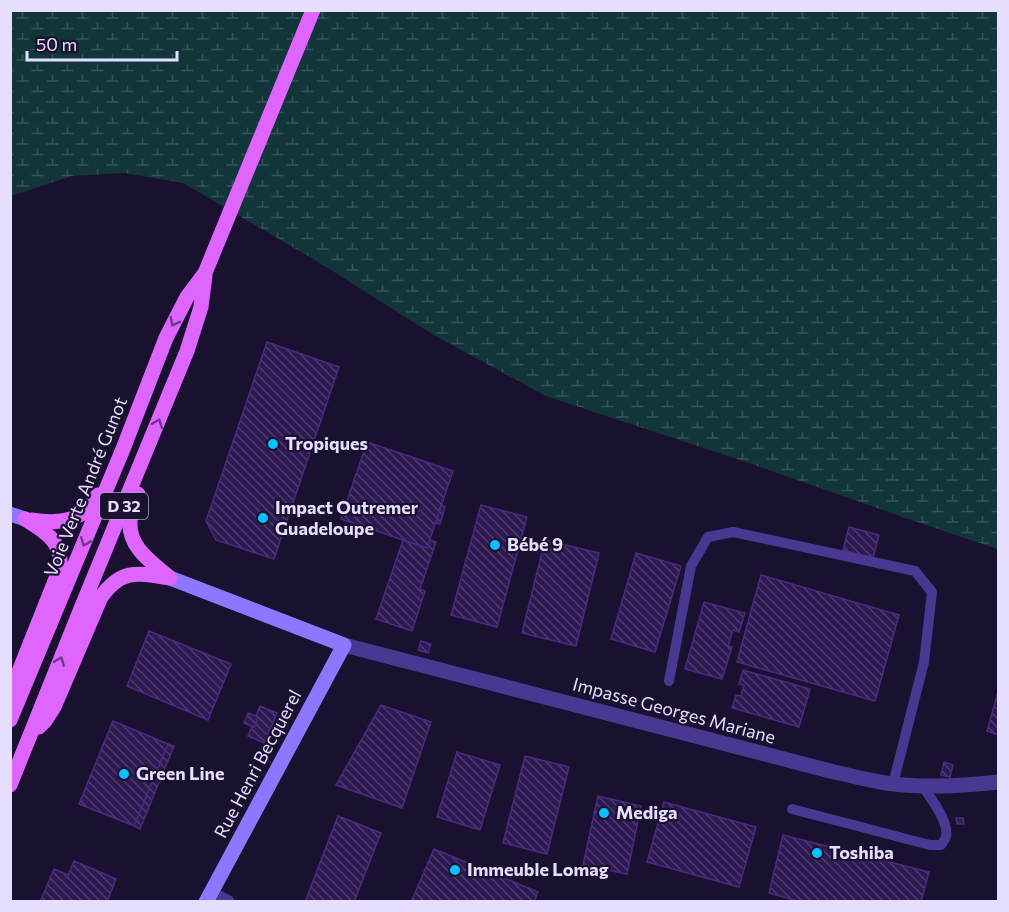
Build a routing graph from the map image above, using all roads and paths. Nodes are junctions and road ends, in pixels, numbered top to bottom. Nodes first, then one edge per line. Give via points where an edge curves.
1 (313, 10) edge
2 (205, 273) junction
3 (149, 445) junction
4 (123, 449) junction
5 (18, 516) edge
6 (171, 578) junction
7 (344, 645) junction
8 (669, 681) dead end
9 (10, 694) edge
10 (10, 714) edge
11 (11, 720) edge
12 (30, 735) junction
13 (999, 782) edge
14 (892, 784) junction
15 (10, 785) edge
16 (923, 786) junction
17 (792, 809) dead end
18 (208, 898) edge
19 (227, 902) edge

1 - 2 main road, Voie Verte André Gunot / D 32
3 -> 2 main road, Voie Verte André Gunot / D 32 via 187,351 201,306
2 -> 4 main road, Voie Verte André Gunot / D 32 via 187,297 166,338
3 - 6 main road via 146,470 130,520 131,536 145,557
12 -> 3 main road, Voie Verte André Gunot / D 32
4 - 5 main road via 84,513 61,521
4 -> 11 main road, Voie Verte André Gunot / D 32
5 - 9 main road via 53,539 61,564
6 - 7 street
6 - 12 main road via 132,574 109,586 54,707
7 - 14 street, Impasse Georges Mariane
7 - 18 street, Rue Henri Becquerel
8 - 14 lane via 691,566 708,537 733,532 915,571 932,592 924,662
10 - 11 main road
12 - 15 main road, Voie Verte André Gunot / D 32
13 - 16 street, Impasse Georges Mariane
14 - 16 street, Impasse Georges Mariane
16 - 17 lane via 946,828 941,845
18 - 19 street

